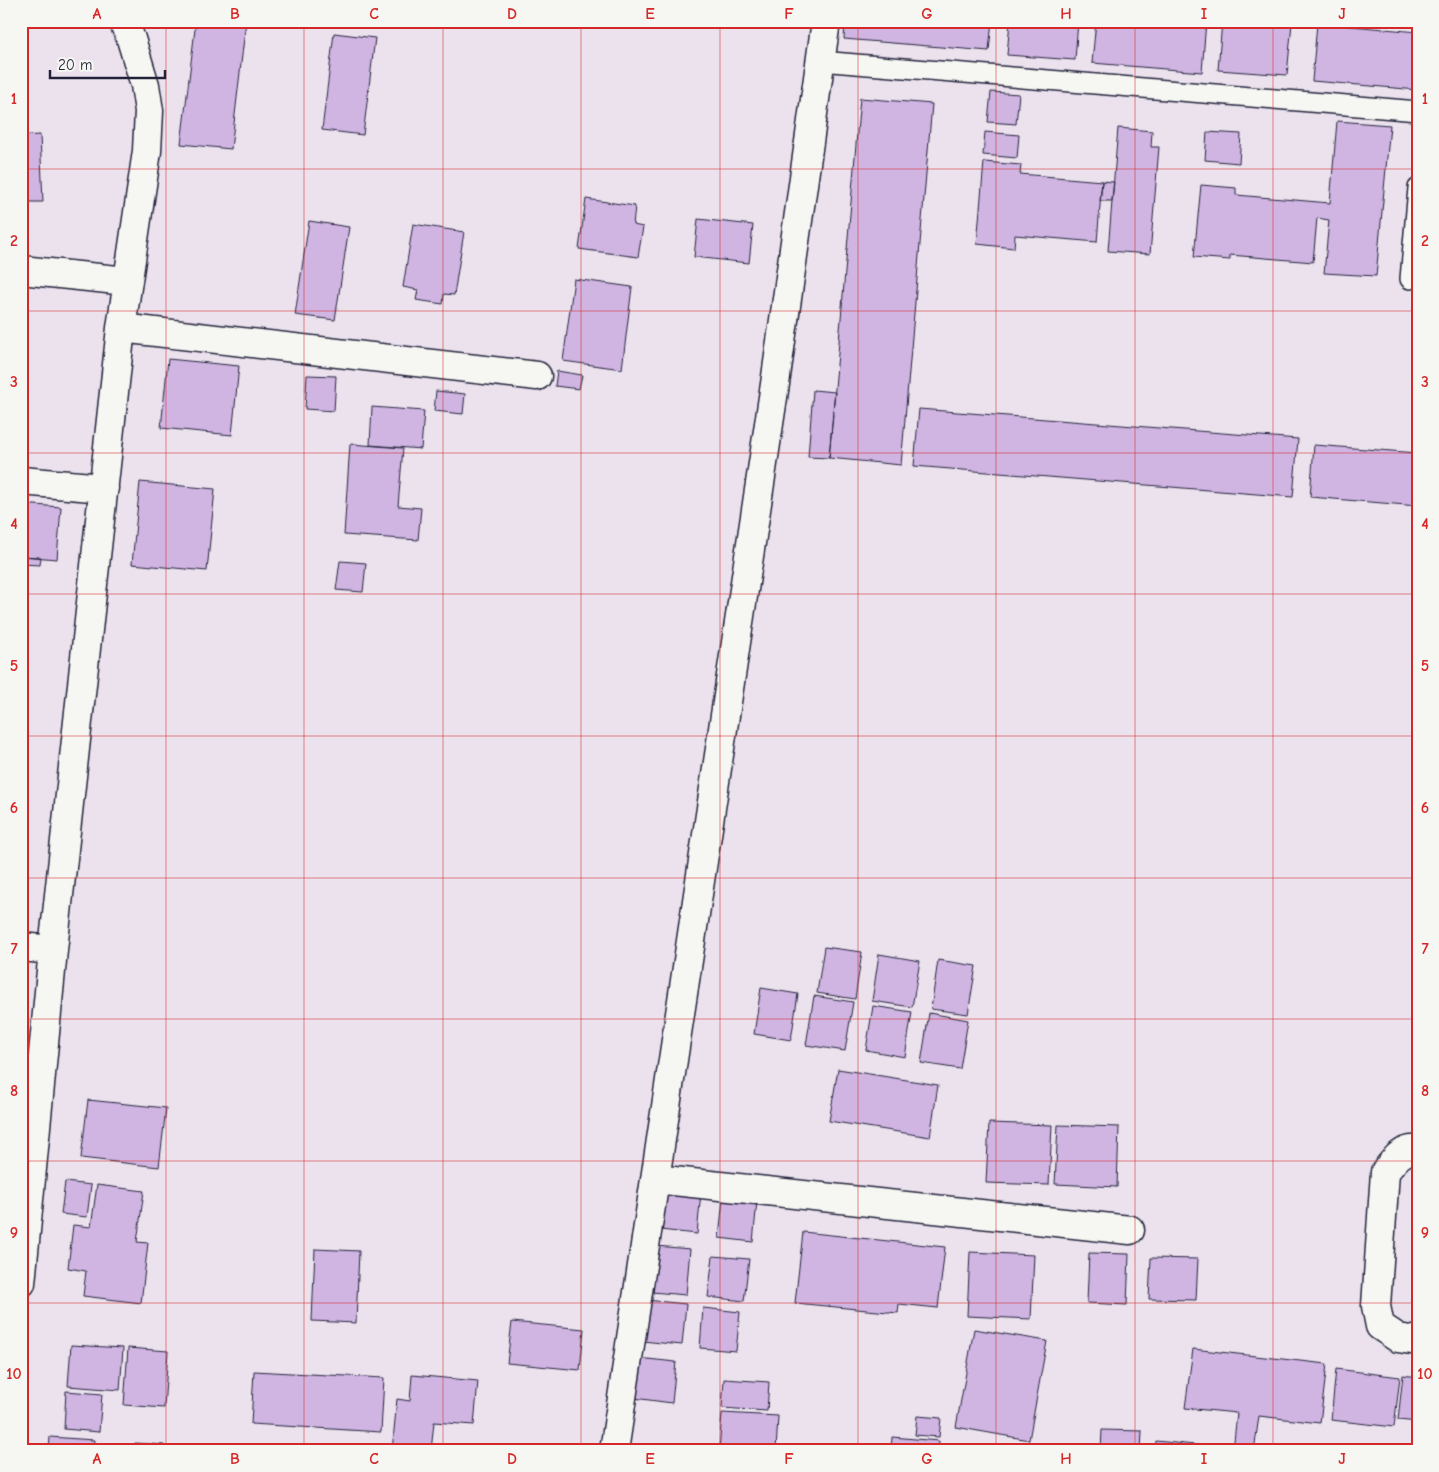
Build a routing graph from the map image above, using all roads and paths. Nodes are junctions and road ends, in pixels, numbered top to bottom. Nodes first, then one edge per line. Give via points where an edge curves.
1 (826, 21) edge
2 (124, 22) edge
3 (820, 61) junction
4 (1418, 111) edge
5 (1418, 188) edge
6 (21, 270) edge
7 (1410, 279) dead end
8 (127, 281) junction
9 (121, 328) junction
10 (537, 376) dead end
11 (21, 482) edge
12 (104, 488) junction
13 (21, 947) edge
14 (53, 950) junction
15 (1418, 1150) edge
16 (655, 1179) junction
17 (1130, 1230) dead end
18 (21, 1284) edge
19 (1418, 1341) edge
20 (614, 1451) edge

1 - 3 street
2 - 8 street via 142,75 149,111 146,166
3 - 4 lane
3 - 16 street via 772,404
5 - 7 lane
6 - 8 street
8 - 9 street
9 - 10 street
9 - 12 street
11 - 12 street
12 - 14 street
13 - 14 street
14 - 18 street
15 - 19 street via 1398,1155 1385,1172 1376,1306 1380,1326 1398,1338
16 - 17 street
16 - 20 street

